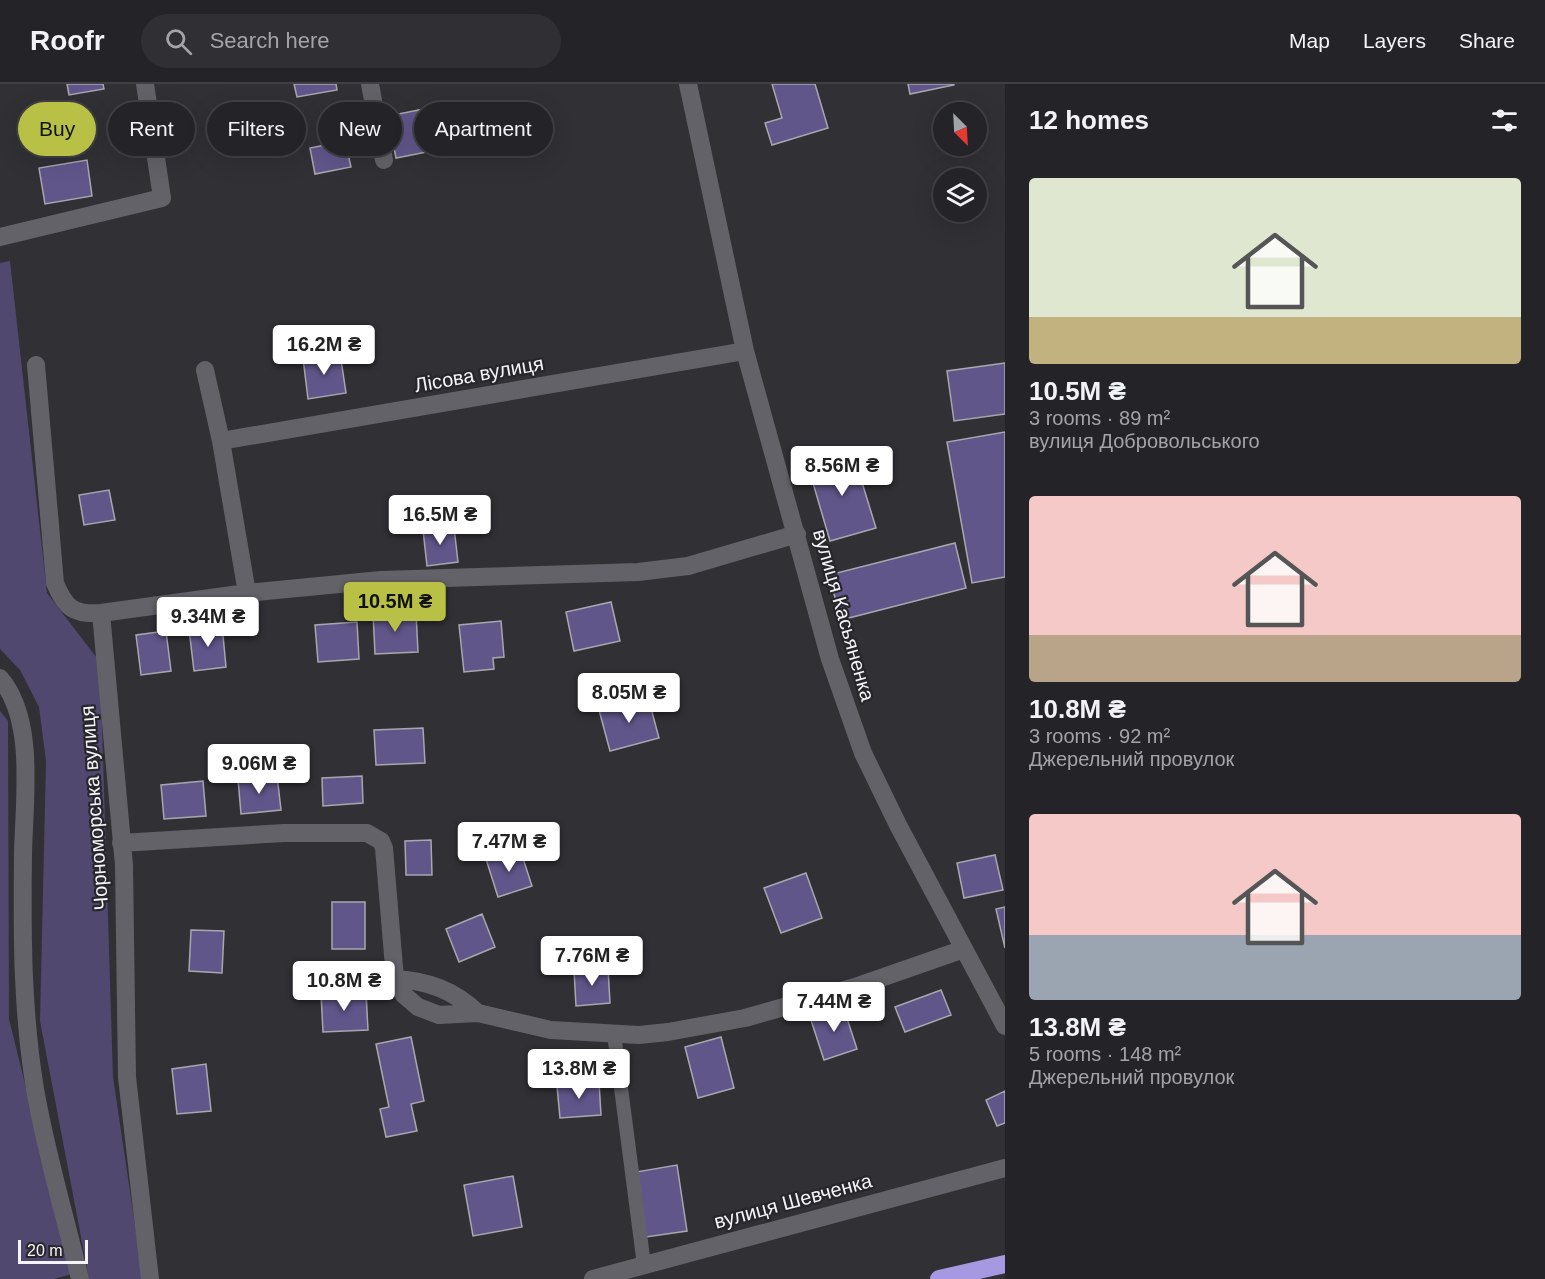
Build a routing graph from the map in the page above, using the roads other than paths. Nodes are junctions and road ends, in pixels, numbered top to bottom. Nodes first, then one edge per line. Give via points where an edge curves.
1 (145, 84) edge
2 (370, 84) edge
3 (688, 84) edge
4 (384, 160) dead end
5 (0, 237) edge
6 (745, 351) junction
7 (36, 365) dead end
8 (205, 370) dead end
9 (221, 441) junction
10 (797, 534) junction
11 (247, 593) junction
12 (101, 613) junction
13 (0, 678) edge
14 (121, 843) junction
15 (964, 949) junction
16 (395, 979) junction
17 (478, 1013) junction
18 (1005, 1026) edge
19 (614, 1034) junction
20 (1005, 1168) edge
21 (1005, 1264) edge
22 (644, 1265) junction
23 (958, 1277) edge
24 (80, 1279) edge
25 (150, 1279) edge
26 (593, 1279) edge
27 (939, 1279) edge

1 - 5 street via 162,198
2 - 4 street
3 - 6 street, вулиця Касьяненка
6 - 9 street, Лісова вулиця
6 - 10 street, вулиця Касьяненка
7 - 12 street via 55,583 69,607 82,614
8 - 9 street
9 - 11 street
10 - 11 street via 688,566 638,572 381,580
10 - 15 street, вулиця Касьяненка via 830,659 863,753
11 - 12 street
12 - 14 street, Чорноморська вулиця
13 - 24 street via 17,706 22,728 25,764 21,965 36,1089
14 - 16 street via 284,833 367,833 376,837 385,856
14 - 25 street, Чорноморська вулиця via 127,1077
15 - 18 street, вулиця Касьяненка
15 - 19 street via 855,987 746,1018 668,1032
16 - 17 street via 442,987
16 - 17 street via 404,995 418,1007 439,1015
17 - 19 street via 551,1030
19 - 22 lane
20 - 22 street, вулиця Шевченка
21 - 23 highway
22 - 26 street, вулиця Шевченка
23 - 27 highway

